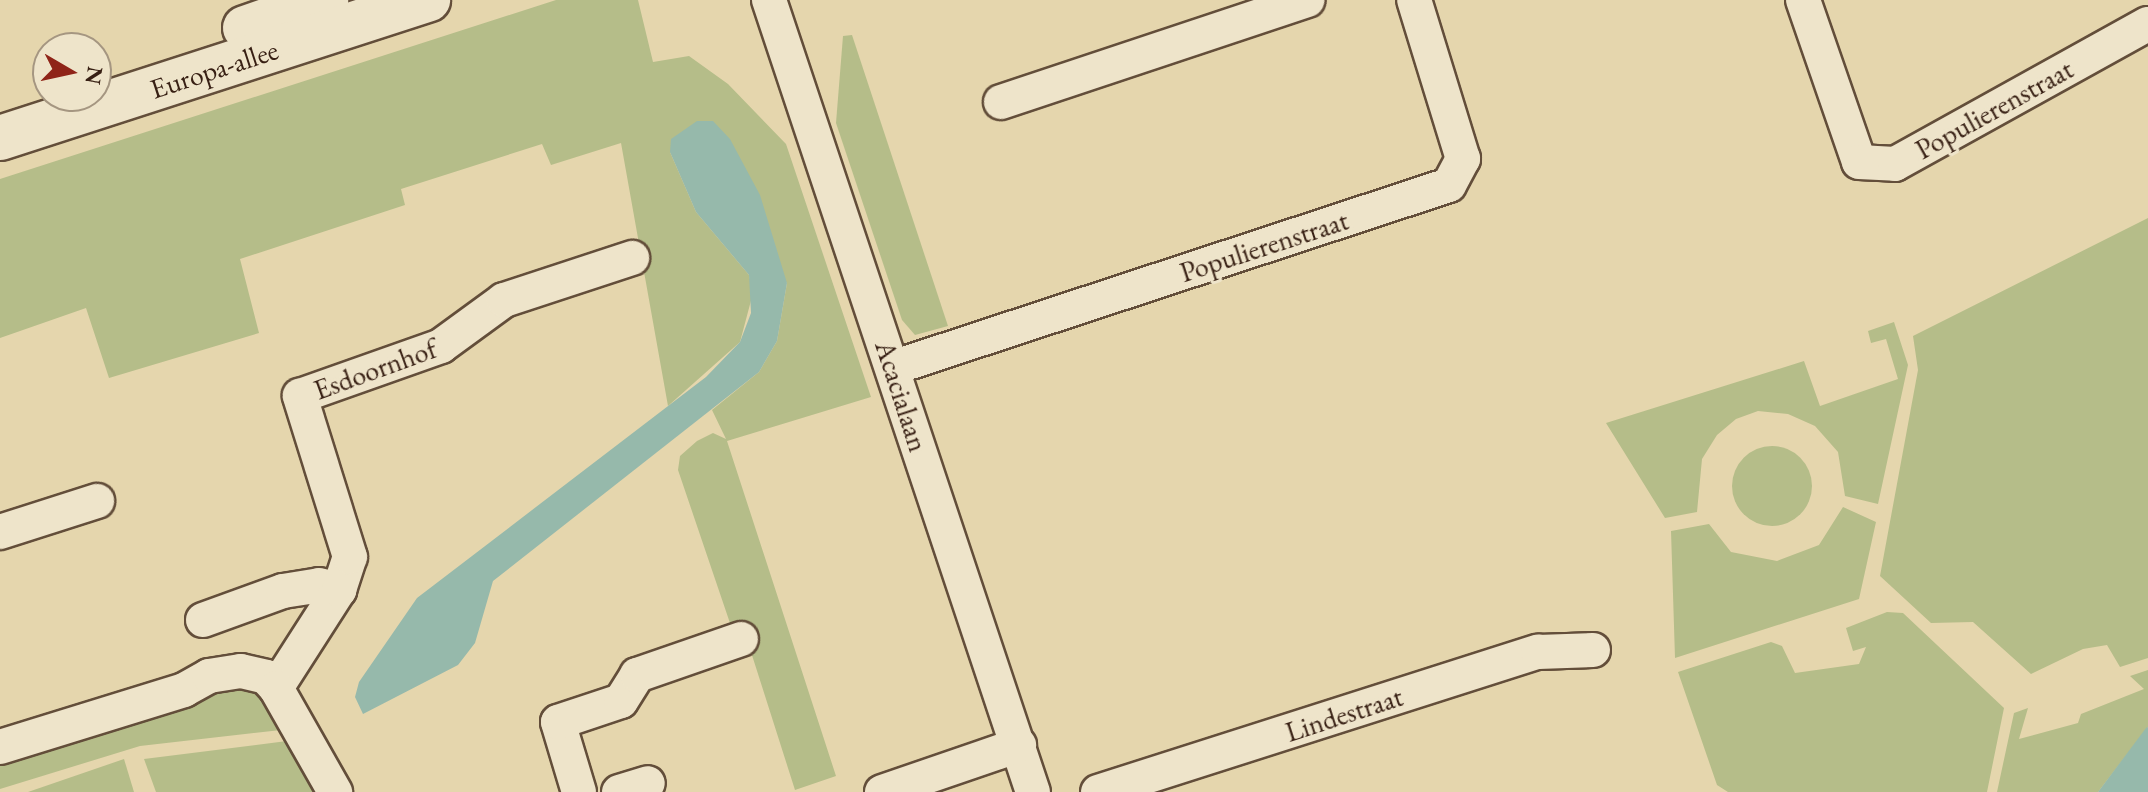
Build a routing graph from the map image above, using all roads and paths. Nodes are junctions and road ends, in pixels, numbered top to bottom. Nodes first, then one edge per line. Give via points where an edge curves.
1 (326, 0) edge
2 (428, 0) edge
3 (769, 0) edge
4 (1307, 0) edge
5 (1414, 0) edge
6 (1803, 0) edge
7 (2148, 24) edge
8 (112, 74) edge
9 (32, 102) edge
10 (1001, 102) dead end
11 (0, 113) edge
12 (0, 138) edge
13 (632, 258) dead end
14 (892, 368) junction
15 (97, 501) dead end
16 (0, 532) edge
17 (339, 590) junction
18 (203, 620) dead end
19 (741, 639) dead end
20 (1593, 650) dead end
21 (276, 688) junction
22 (1019, 745) junction
23 (0, 747) edge
24 (335, 792) edge
25 (579, 792) edge
26 (882, 792) edge
27 (1033, 792) edge
28 (1098, 792) edge

1 - 8 main road, Europa-allee
2 - 12 main road, Europa-allee
3 - 14 street, Acacialaan
4 - 10 street
5 - 14 street, Populierenstraat via 1463,159 1449,185
6 - 7 street, Populierenstraat via 1859,162 1895,164
9 - 11 main road
13 - 17 street, Esdoornhof via 504,300 441,346 300,396 350,557
14 - 22 street, Acacialaan
15 - 16 street
17 - 18 street via 319,585 283,591
17 - 21 street, Esdoornhof
19 - 25 street via 637,675 621,701 558,722
20 - 28 street, Lindestraat via 1538,652
21 - 23 street via 266,677 220,672 184,690
21 - 24 street
22 - 26 street
22 - 27 street, Acacialaan

